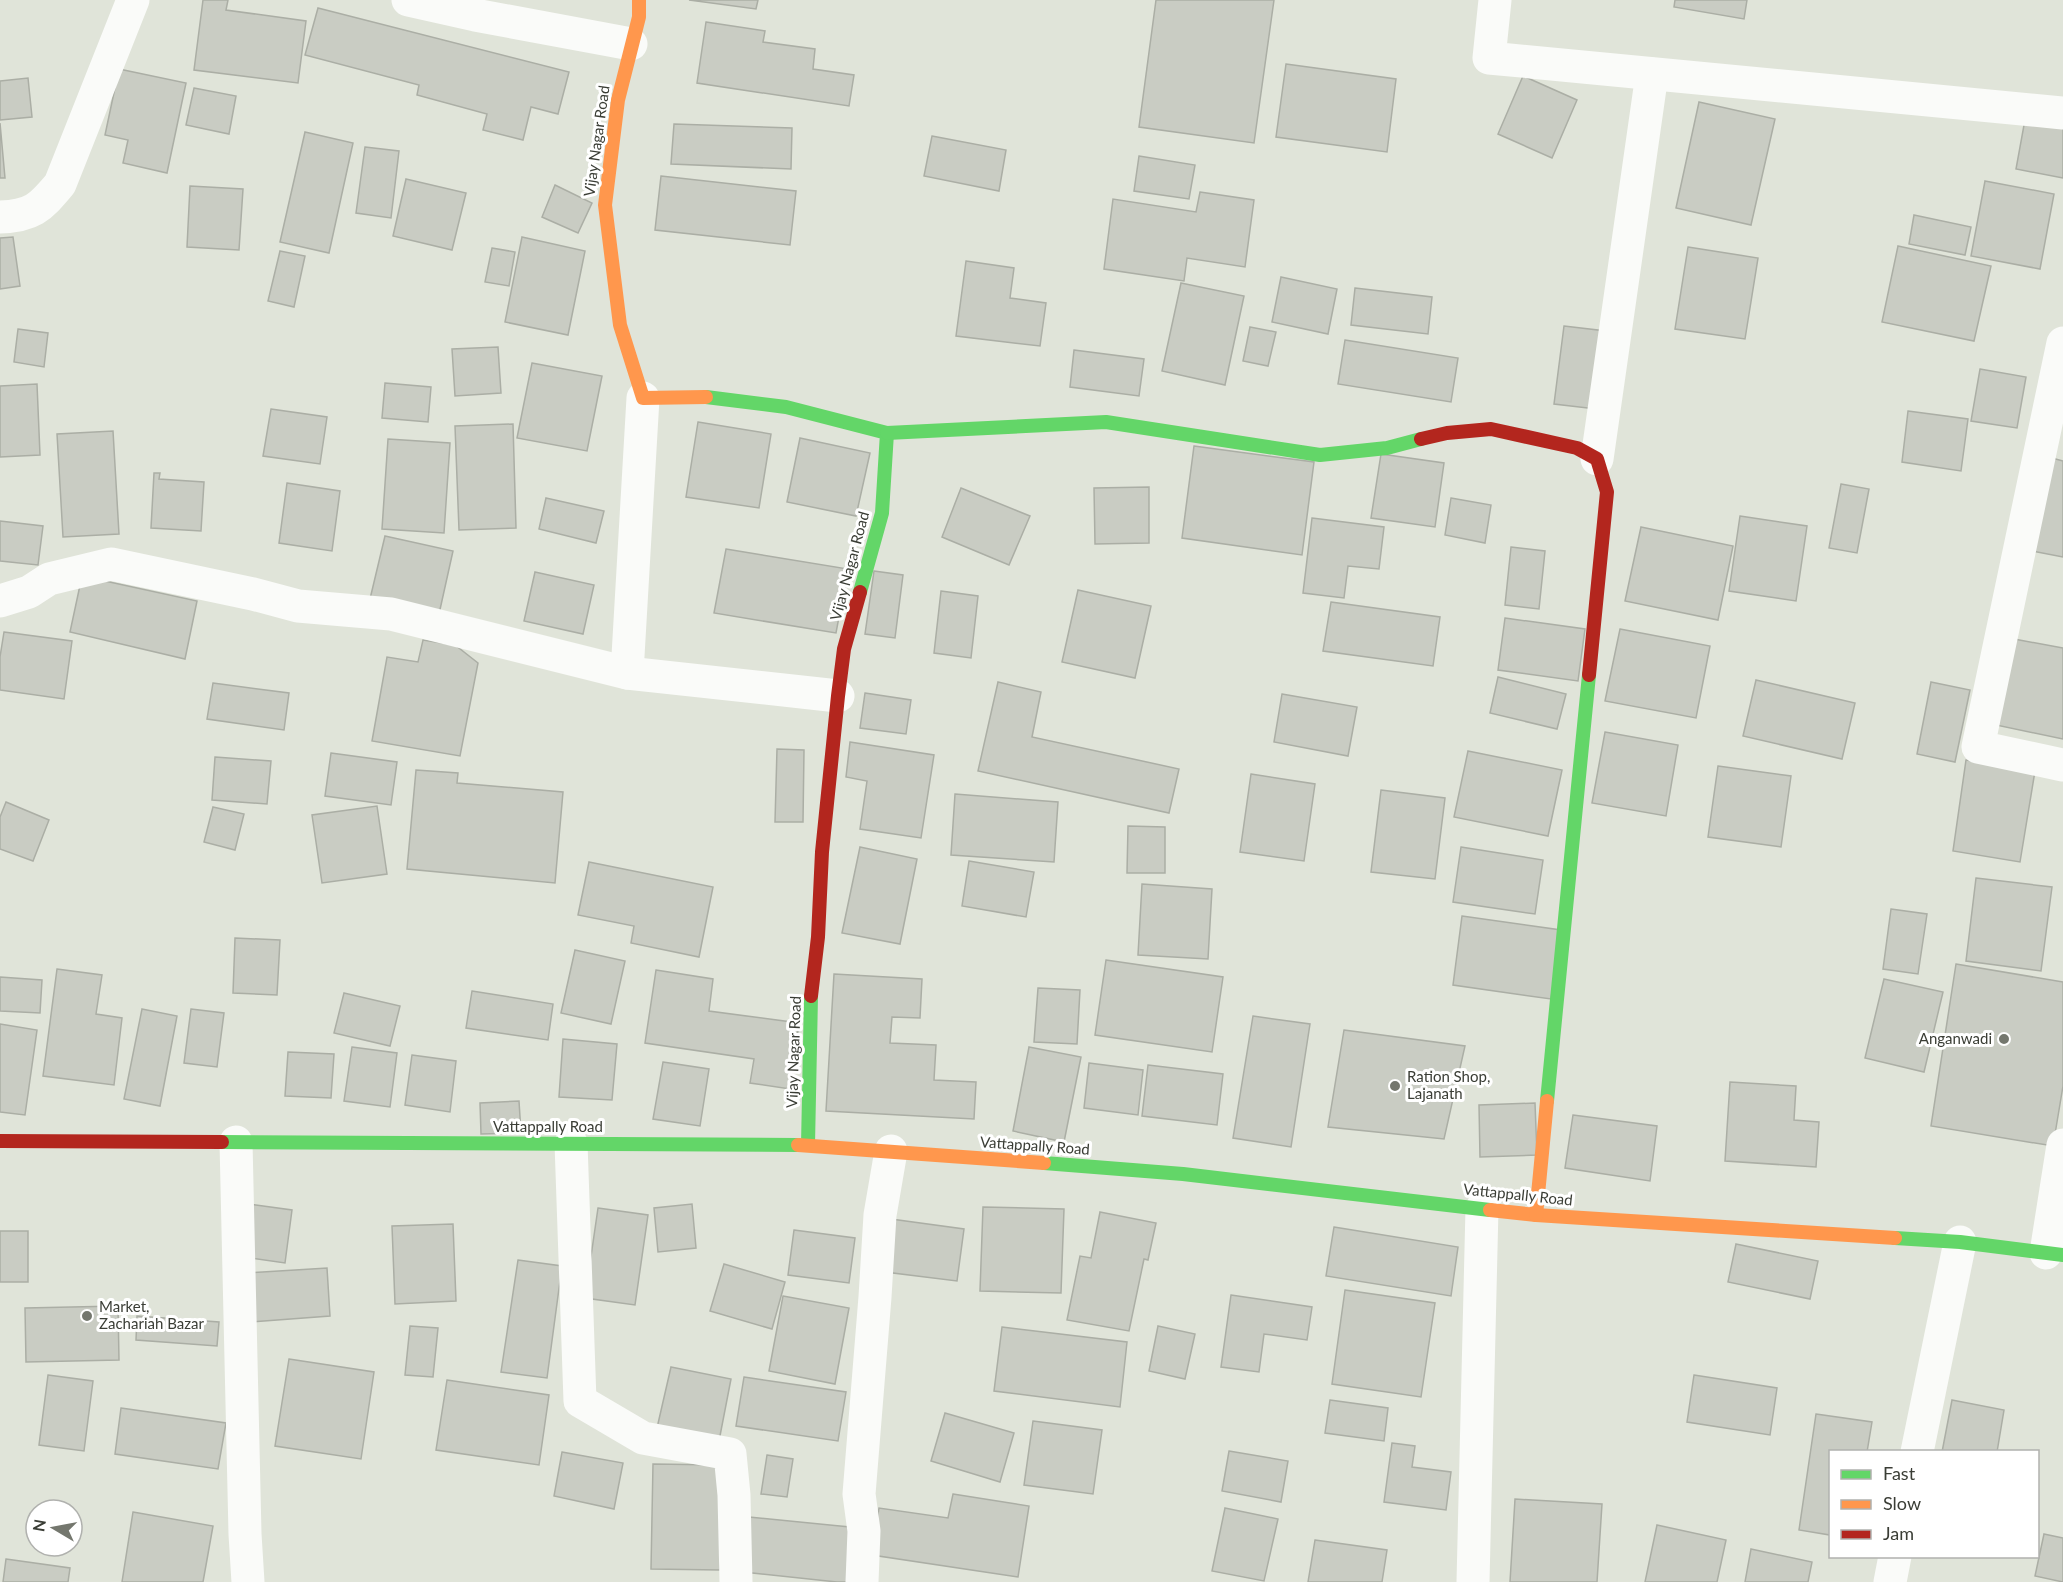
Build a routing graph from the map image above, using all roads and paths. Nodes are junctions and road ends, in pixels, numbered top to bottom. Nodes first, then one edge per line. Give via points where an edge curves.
1 (133, 0) edge
2 (408, 0) edge
3 (639, 0) edge
4 (1490, 1) edge
5 (632, 44) junction
6 (1652, 74) junction
7 (2063, 113) edge
8 (0, 217) edge
9 (2063, 343) edge
10 (643, 398) junction
11 (887, 433) junction
12 (1598, 459) junction
13 (0, 601) edge
14 (627, 673) junction
15 (838, 696) junction
16 (2063, 765) edge
17 (0, 1141) edge
18 (236, 1142) junction
19 (571, 1143) junction
20 (808, 1144) junction
21 (2063, 1145) edge
22 (891, 1151) junction
23 (1482, 1208) junction
24 (1536, 1215) junction
25 (1960, 1242) junction
26 (2054, 1254) edge
27 (1917, 1450) edge
28 (1895, 1558) edge
29 (248, 1582) edge
30 (736, 1582) edge
31 (862, 1582) edge
32 (1473, 1582) edge
33 (1890, 1582) edge

1 - 8 street via 60,184 45,203 22,216
2 - 5 street
3 - 5 street, Vijay Nagar Road
4 - 6 street via 1489,58
5 - 10 street, Vijay Nagar Road via 618,100 605,205 620,325
6 - 7 street
6 - 12 street
9 - 16 street via 1978,747
10 - 11 street via 696,396 786,407
10 - 14 street
11 - 12 street via 1106,422 1320,456 1491,429 1577,448
11 - 15 street, Vijay Nagar Road via 882,513 844,649
12 - 24 street via 1606,492
13 - 14 street via 29,592 49,579 111,564 298,606 391,615
14 - 15 street
15 - 20 street, Vijay Nagar Road via 810,1009
17 - 18 street, Vattappally Road
18 - 19 street, Vattappally Road
18 - 29 street
19 - 20 street, Vattappally Road
19 - 30 street via 580,1401 643,1438 730,1454
20 - 22 street, Vattappally Road
21 - 26 street
22 - 23 street, Vattappally Road via 1183,1174
22 - 31 street via 880,1215 859,1494 864,1532
23 - 24 street, Vattappally Road
23 - 32 street
24 - 25 street, Vattappally Road
25 - 26 street, Vattappally Road
25 - 27 street
28 - 33 street

